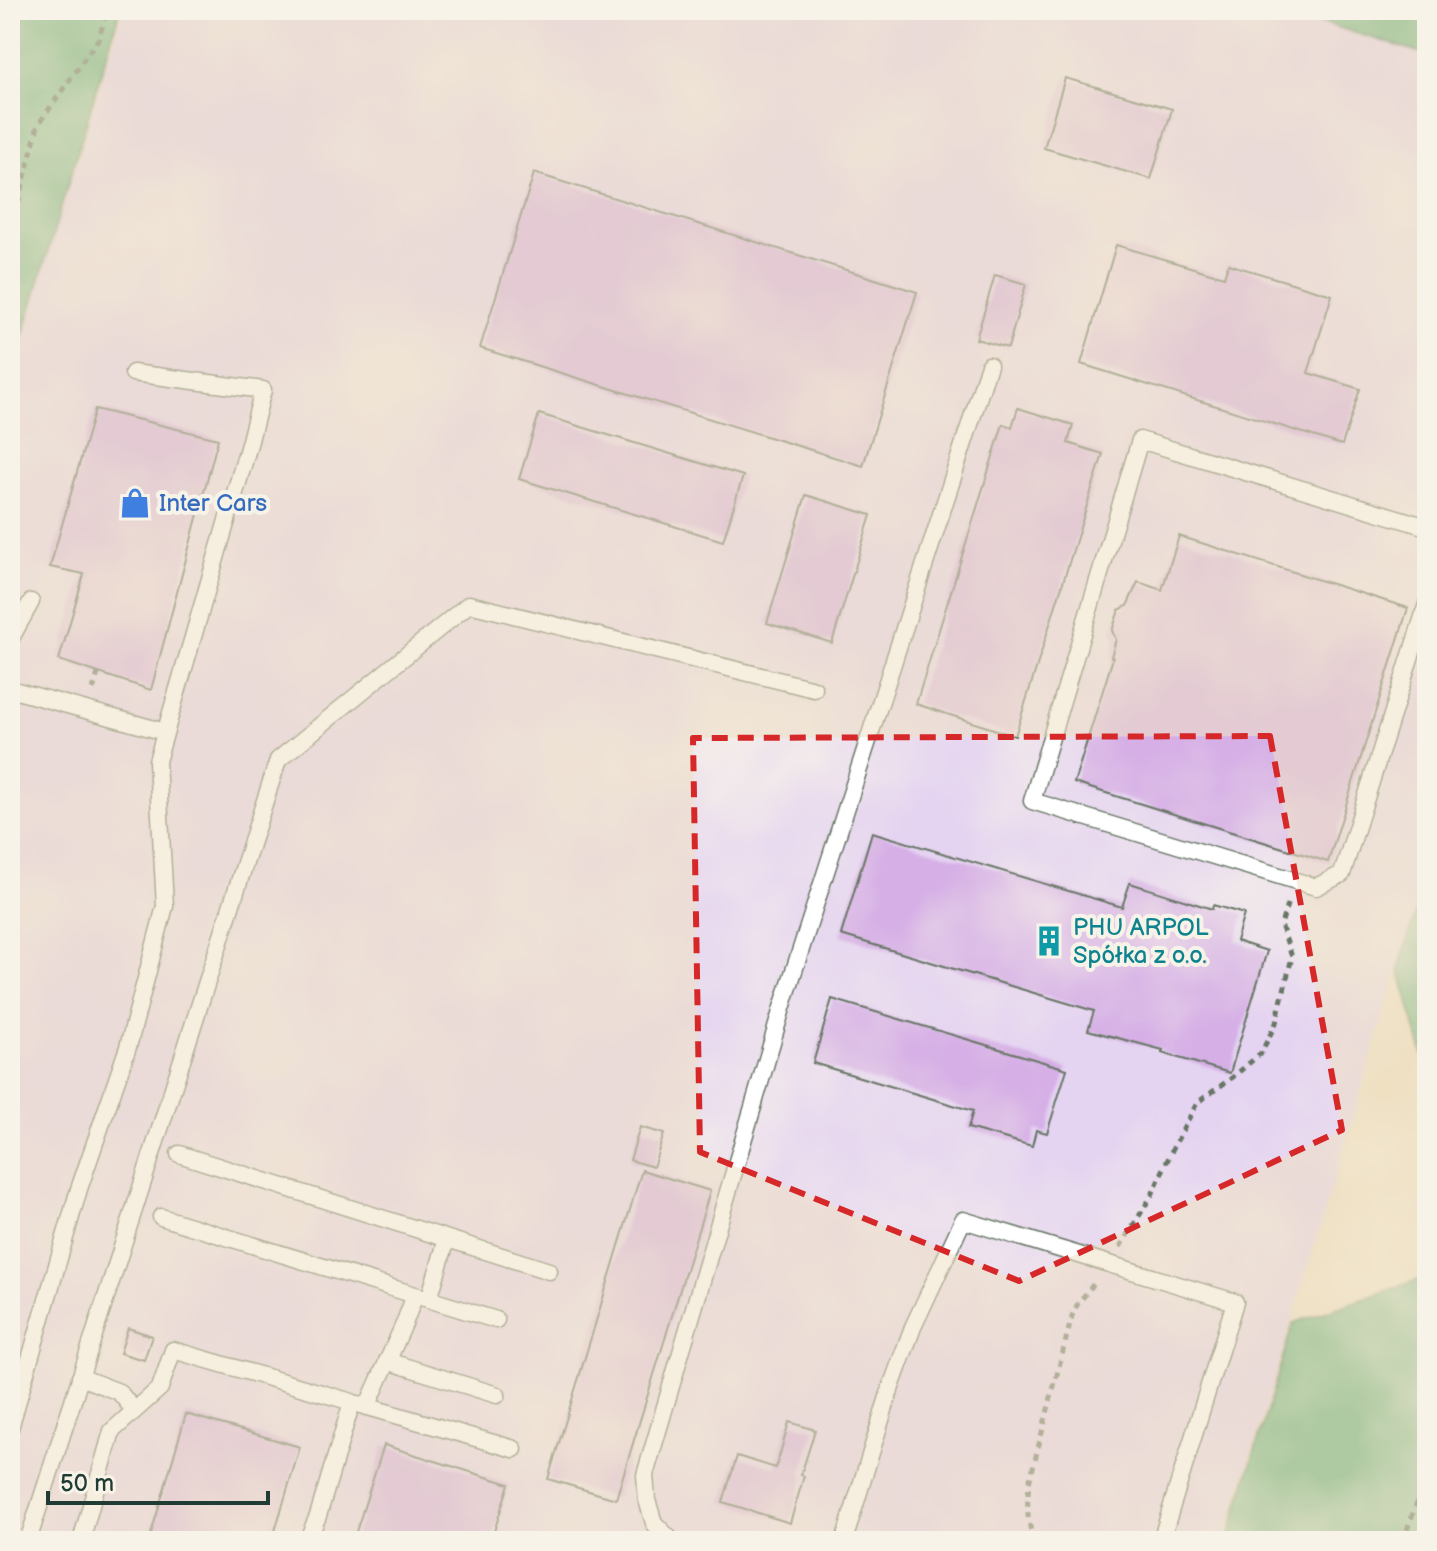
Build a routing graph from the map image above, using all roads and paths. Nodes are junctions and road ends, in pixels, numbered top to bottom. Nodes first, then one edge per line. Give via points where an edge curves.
1 (107, 10) edge
2 (10, 237) edge
3 (989, 365) dead end
4 (133, 373) dead end
5 (1427, 527) edge
6 (31, 602) dead end
7 (1427, 604) edge
8 (10, 640) edge
9 (10, 689) edge
10 (814, 689) dead end
11 (165, 732) junction
12 (1294, 881) junction
13 (179, 1154) dead end
14 (161, 1217) dead end
15 (447, 1239) junction
16 (1109, 1264) junction
17 (549, 1271) dead end
18 (422, 1297) junction
19 (496, 1320) dead end
20 (387, 1361) junction
21 (80, 1377) junction
22 (16, 1383) edge
23 (497, 1395) dead end
24 (360, 1404) junction
25 (134, 1410) junction
26 (10, 1428) edge
27 (514, 1449) dead end
28 (1427, 1494) edge
29 (28, 1541) edge
30 (81, 1541) edge
31 (307, 1541) edge
32 (672, 1541) edge
33 (844, 1541) edge
34 (1035, 1541) edge
35 (1161, 1541) edge
36 (1403, 1541) edge

1 - 2 path via 99,38 38,125
3 - 32 lane via 782,1008 645,1475 654,1523
4 - 11 lane via 263,390
5 - 12 lane via 1140,440 1032,801
6 - 8 lane
7 - 12 lane via 1342,874 1316,887
9 - 11 lane
10 - 21 lane via 469,604 278,760
11 - 22 lane via 157,761 165,906 128,1047
12 - 16 path via 1281,925 1292,957 1276,1023 1261,1053 1197,1103 1152,1195
13 - 15 lane
14 - 18 lane
15 - 17 lane
15 - 18 lane
16 - 33 lane via 963,1220 913,1327
16 - 34 path via 1077,1305 1057,1371 1029,1483 1027,1503
16 - 35 lane via 1235,1302
18 - 19 lane
18 - 20 lane
20 - 23 lane
20 - 24 lane
21 - 25 lane via 119,1392
21 - 29 lane
22 - 26 lane
24 - 25 lane via 173,1350 160,1388
24 - 27 lane
24 - 31 lane
25 - 30 lane via 112,1431
28 - 36 path via 1417,1502

